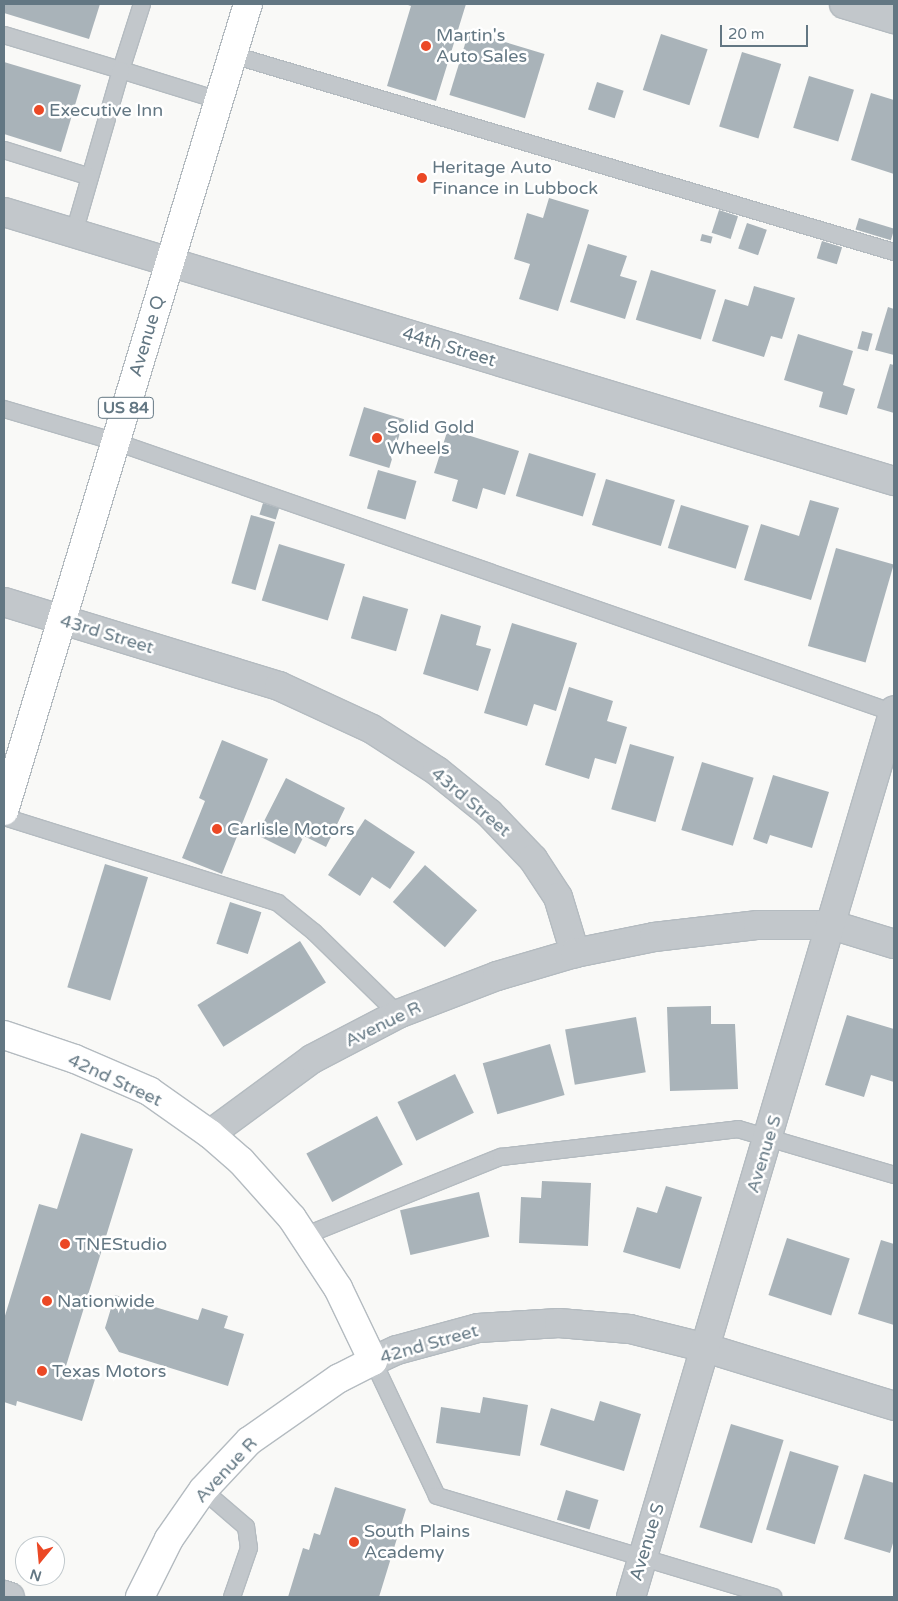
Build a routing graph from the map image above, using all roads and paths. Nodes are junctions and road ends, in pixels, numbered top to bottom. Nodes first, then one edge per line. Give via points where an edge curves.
1 (142, 4) edge
2 (248, 4) edge
3 (844, 4) edge
4 (894, 19) edge
5 (4, 35) edge
6 (233, 55) junction
7 (121, 70) junction
8 (218, 100) junction
9 (4, 150) edge
10 (90, 177) junction
11 (4, 212) edge
12 (74, 233) junction
13 (894, 252) edge
14 (169, 263) junction
15 (4, 408) edge
16 (116, 442) junction
17 (894, 481) edge
18 (4, 602) edge
19 (62, 620) junction
20 (894, 712) edge
21 (4, 811) edge
22 (4, 817) edge
23 (832, 925) junction
24 (894, 944) edge
25 (575, 953) junction
26 (398, 1014) junction
27 (4, 1036) edge
28 (210, 1134) junction
29 (769, 1137) junction
30 (894, 1175) edge
31 (304, 1236) junction
32 (706, 1348) junction
33 (373, 1361) junction
34 (894, 1406) edge
35 (203, 1490) junction
36 (643, 1557) junction
37 (4, 1595) edge
38 (10, 1597) edge
39 (140, 1597) edge
40 (232, 1597) edge
41 (631, 1597) edge
42 (773, 1597) edge

1 - 7 lane
2 - 6 main road, Avenue Q / US 84
3 - 4 street
5 - 7 lane
6 - 8 main road, Avenue Q / US 84
6 - 13 lane
7 - 8 lane
7 - 10 lane
8 - 14 main road, Avenue Q / US 84
9 - 10 lane
10 - 12 lane
11 - 12 street, 44th Street
12 - 14 street, 44th Street
14 - 16 main road, Avenue Q / US 84
14 - 17 street, 44th Street
15 - 16 lane
16 - 19 main road, Avenue Q / US 84
16 - 20 lane
18 - 19 street, 43rd Street
19 - 21 main road, Avenue Q / US 84
19 - 25 street, 43rd Street via 279,686 372,729 437,771 490,813 533,859 558,897
20 - 23 street, Avenue S
22 - 26 lane via 278,903 314,932
23 - 24 street
23 - 25 street via 758,925 654,937
23 - 29 street, Avenue S
25 - 26 street, Avenue R via 496,976
26 - 28 street, Avenue R via 312,1059
27 - 28 main road, 42nd Street via 75,1059 149,1091
28 - 31 main road, 42nd Street via 254,1176
29 - 30 lane
29 - 31 lane via 738,1129 501,1157
29 - 32 street, Avenue S
31 - 33 main road, 42nd Street via 338,1288
32 - 33 street, 42nd Street via 630,1330 559,1323 478,1328 397,1350
32 - 34 street, 42nd Street
32 - 36 street, Avenue S
33 - 35 main road, Avenue R via 339,1378 249,1441
33 - 36 lane via 437,1496
35 - 39 main road, Avenue R via 169,1539
35 - 40 lane via 246,1527 249,1548
36 - 41 street, Avenue S
36 - 42 lane
37 - 38 street

